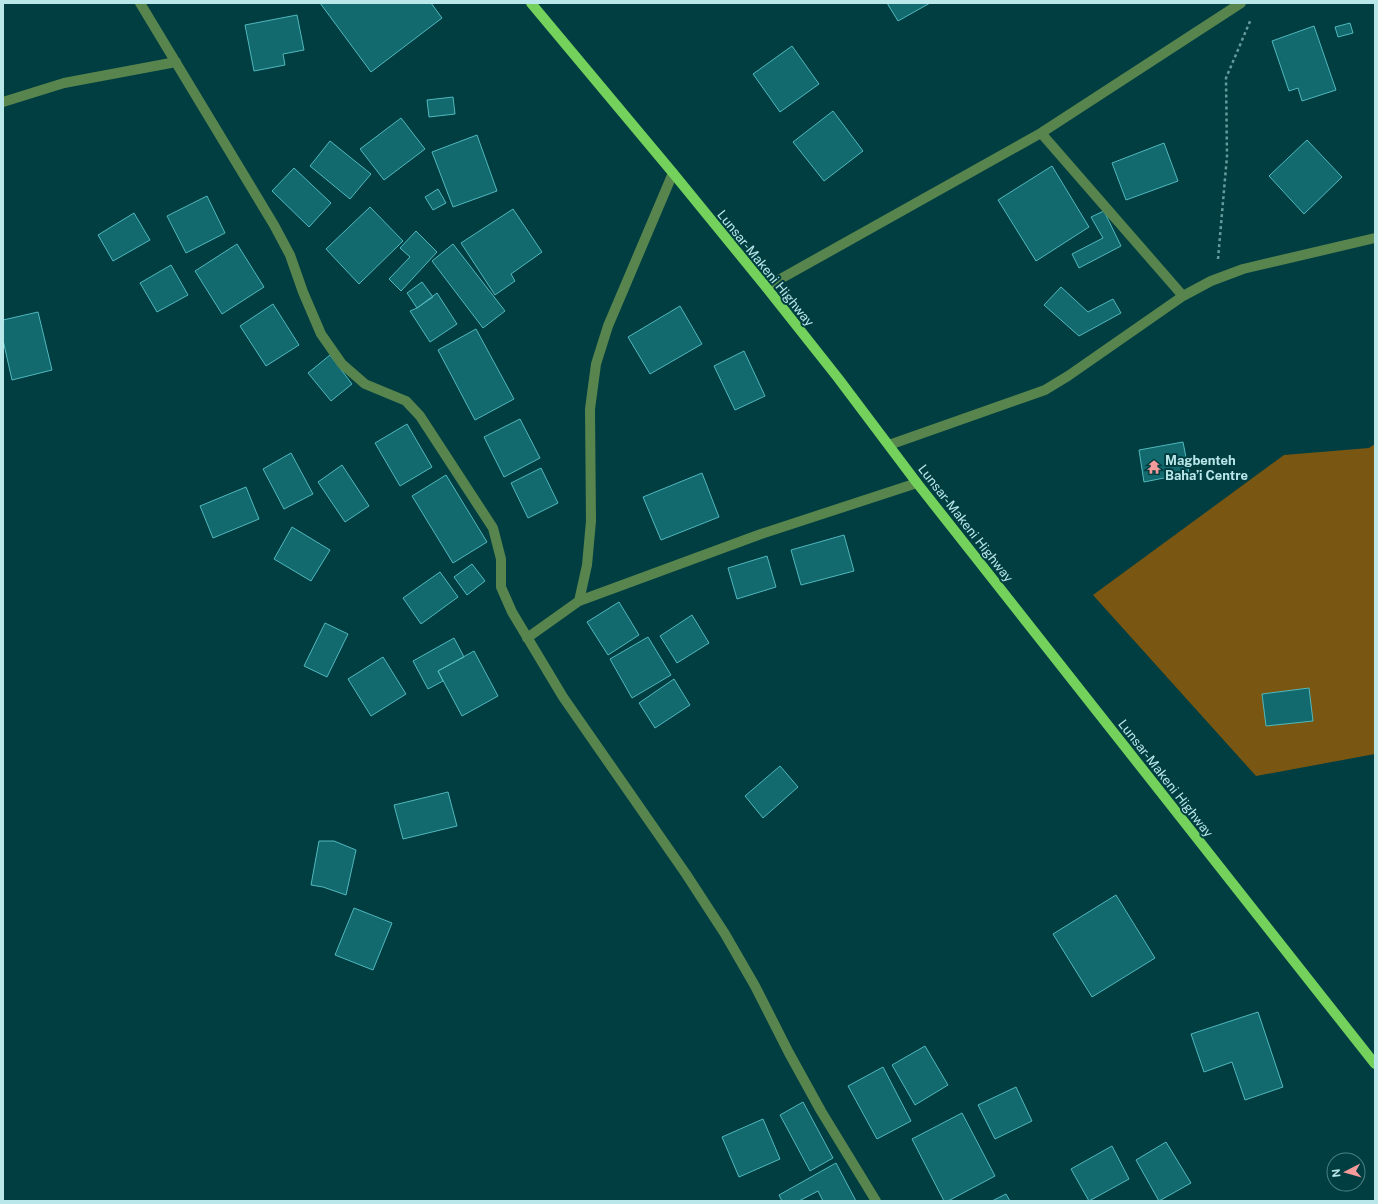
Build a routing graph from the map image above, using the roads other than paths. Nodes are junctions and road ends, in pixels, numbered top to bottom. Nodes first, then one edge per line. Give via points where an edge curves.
1 (140, 3) edge
2 (531, 3) edge
3 (1241, 3) edge
4 (176, 62) junction
5 (3, 102) edge
6 (1041, 133) junction
7 (673, 173) junction
8 (1375, 238) edge
9 (766, 287) junction
10 (1183, 296) junction
11 (889, 445) junction
12 (917, 483) junction
13 (579, 601) junction
14 (527, 638) junction
15 (1375, 1064) edge
16 (876, 1201) edge

1 - 4 street
2 - 7 main road, Lunsar-Makeni Highway
3 - 6 street
4 - 5 street via 64,83
4 - 14 street via 290,255 321,334 342,364 365,384 406,402 420,416 493,528 501,559 501,587
6 - 9 street
6 - 10 street
7 - 9 main road, Lunsar-Makeni Highway
7 - 13 street via 608,326 596,364 590,409 591,521 587,565
8 - 10 street via 1243,269
9 - 11 main road, Lunsar-Makeni Highway
10 - 11 street via 1045,390
11 - 12 main road, Lunsar-Makeni Highway
12 - 13 street via 761,534
12 - 15 main road, Lunsar-Makeni Highway
13 - 14 street
14 - 16 street via 563,697 725,934 821,1111

